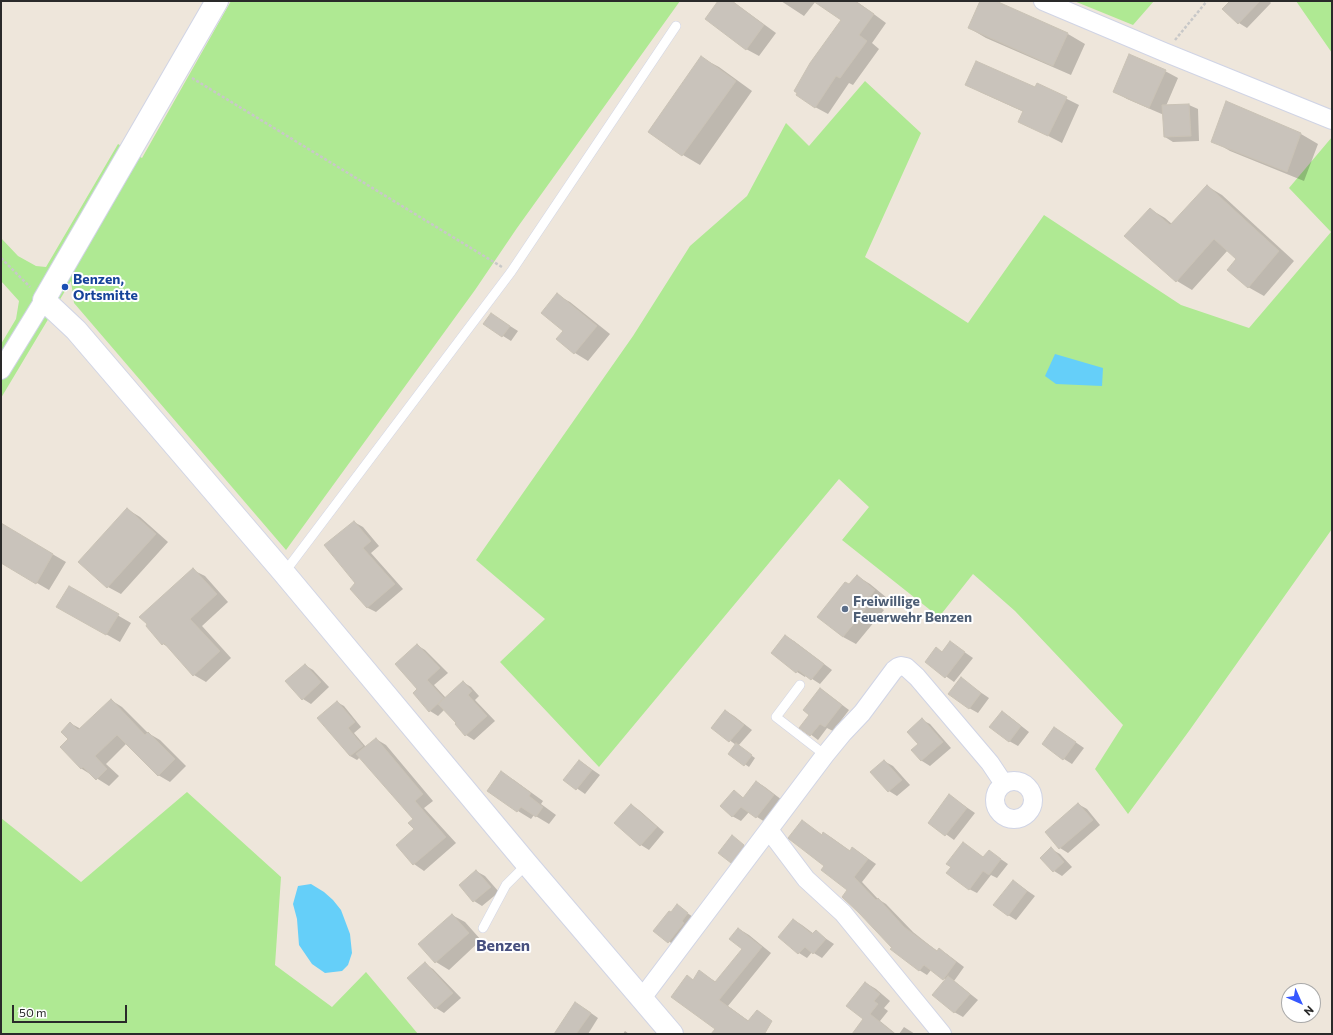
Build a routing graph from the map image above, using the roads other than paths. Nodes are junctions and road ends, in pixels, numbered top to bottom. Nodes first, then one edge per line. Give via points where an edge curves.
1 (217, 1) edge
2 (1043, 1) edge
3 (676, 26) dead end
4 (1332, 120) edge
5 (44, 300) junction
6 (1, 370) edge
7 (284, 573) junction
8 (800, 685) dead end
9 (825, 755) junction
10 (1004, 784) dead end
11 (769, 830) junction
12 (527, 864) junction
13 (484, 928) dead end
14 (642, 998) junction
15 (672, 1034) edge
16 (942, 1034) edge

1 - 5 street
2 - 4 street
3 - 7 lane via 511,272
5 - 6 street
5 - 7 street via 76,330
7 - 12 street
8 - 9 lane via 776,717
9 - 10 street via 862,713 894,670 901,666 906,667 917,677 990,763
9 - 11 street
11 - 14 street
11 - 16 street via 806,879 843,913
12 - 13 lane via 506,885
12 - 14 street
14 - 15 street

